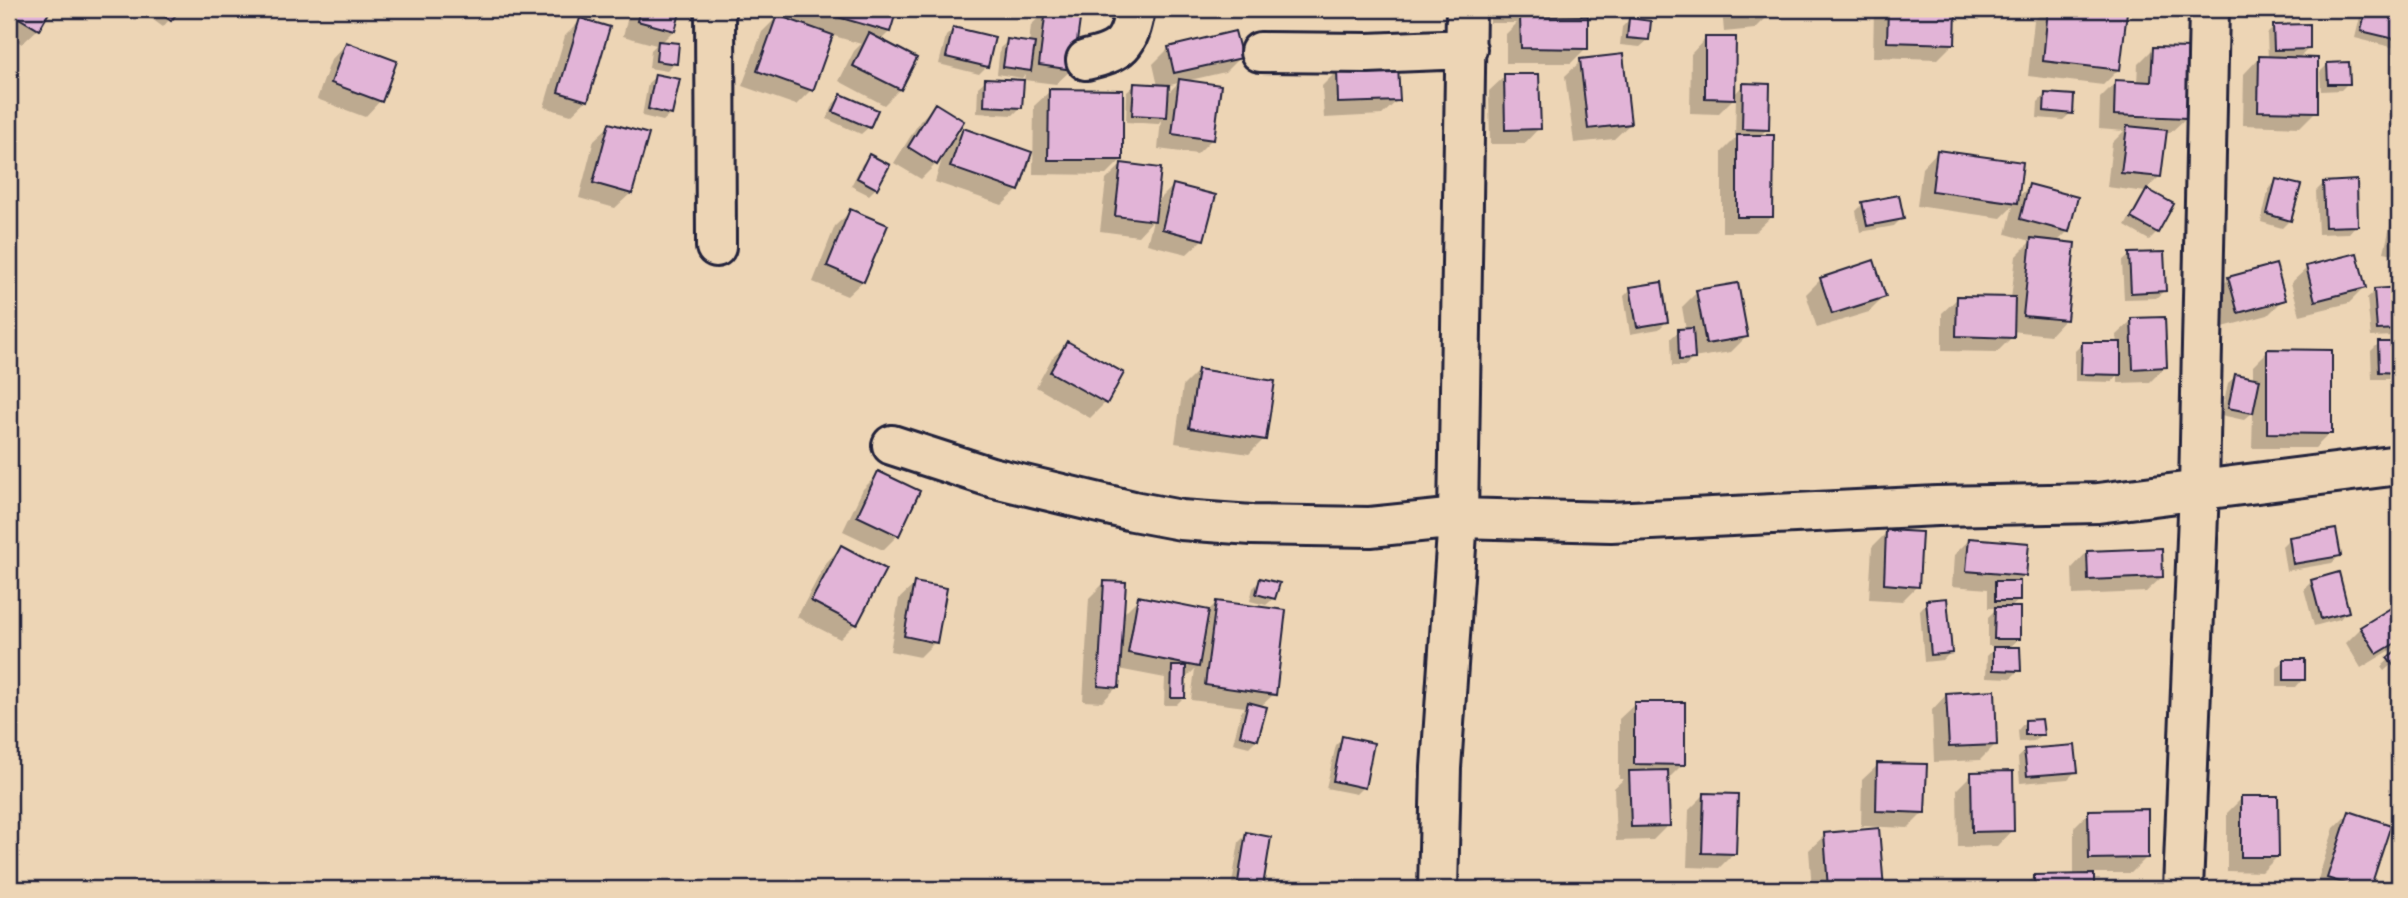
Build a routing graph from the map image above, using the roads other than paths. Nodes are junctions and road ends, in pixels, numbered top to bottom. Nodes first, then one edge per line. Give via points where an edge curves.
1 (715, 9) edge
2 (1135, 9) edge
3 (1466, 9) edge
4 (2208, 9) edge
5 (1466, 49) junction
6 (1260, 52) dead end
7 (1086, 60) dead end
8 (716, 247) dead end
9 (892, 445) dead end
10 (2399, 465) edge
11 (2199, 489) junction
12 (1458, 518) junction
13 (1438, 889) edge
14 (2183, 889) edge

1 - 8 street
2 - 7 street via 1124,43 1112,54
3 - 5 street
4 - 11 street
5 - 6 street
5 - 12 street
9 - 12 street via 991,477 1181,520 1370,527
10 - 11 street
11 - 12 street via 2098,503 1611,522
11 - 14 street
12 - 13 street via 1441,768

